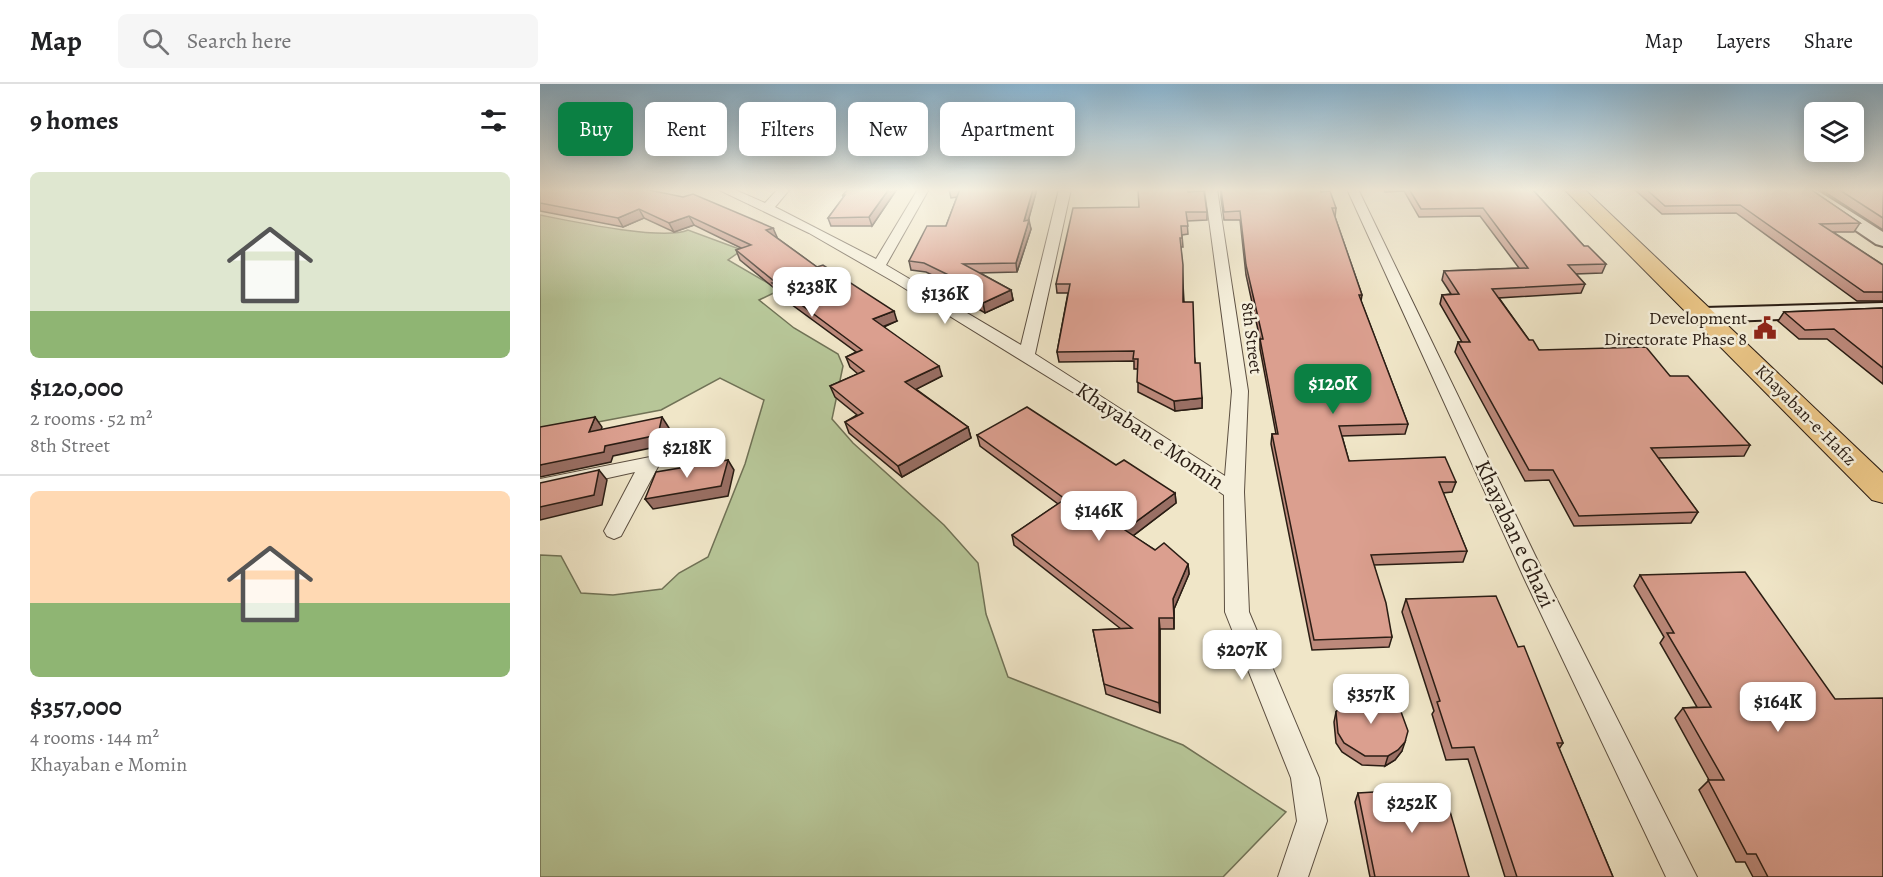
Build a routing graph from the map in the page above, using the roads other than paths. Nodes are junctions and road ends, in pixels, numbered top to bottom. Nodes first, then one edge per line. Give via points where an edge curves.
1 (804, 226) edge
2 (902, 226) edge
3 (1057, 226) edge
4 (1216, 226) edge
5 (1369, 226) edge
6 (1615, 226) edge
7 (1625, 226) edge
8 (1861, 226) edge
9 (1883, 240) edge
10 (879, 266) junction
11 (1883, 309) edge
12 (1714, 314) junction
13 (1027, 355) junction
14 (1883, 467) edge
15 (540, 486) edge
16 (1234, 492) junction
17 (1883, 492) edge
18 (614, 531) dead end
19 (1296, 875) edge
20 (1682, 877) edge

1 - 10 street, Khayaban e Momin
2 - 10 street
3 - 13 street
4 - 16 street, 8th Street via 1240,391
5 - 20 street, Khayaban e Ghazi via 1536,580
6 - 12 main road, Khayaban-e-Hafiz
7 - 12 main road, Khayaban-e-Hafiz
8 - 9 main road
10 - 13 street, Khayaban e Momin
11 - 12 main road
12 - 14 main road
12 - 17 main road, Khayaban-e-Hafiz
13 - 16 street, Khayaban e Momin
15 - 18 street via 650,463
16 - 19 street, Khayaban e Momin via 1237,612 1305,778 1312,821

